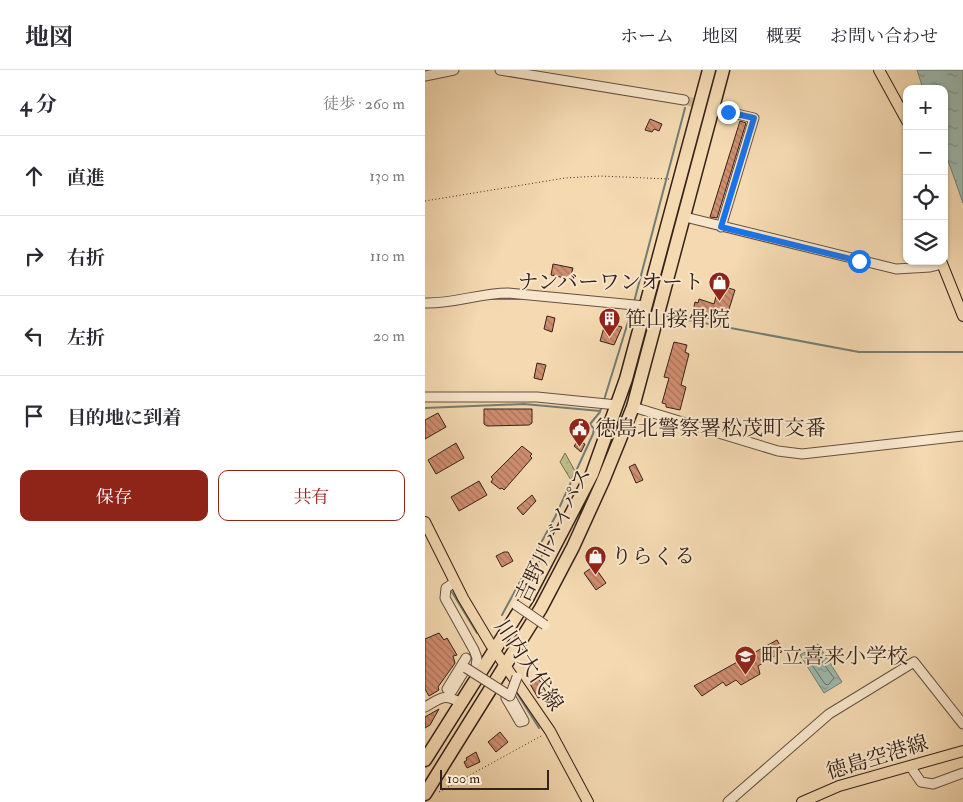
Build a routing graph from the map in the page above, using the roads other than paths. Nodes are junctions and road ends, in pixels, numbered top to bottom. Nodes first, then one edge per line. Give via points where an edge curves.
1 (453, 70) edge
2 (500, 70) edge
3 (709, 70) edge
4 (723, 70) edge
5 (879, 70) edge
6 (425, 76) edge
7 (683, 100) tunnel mouth
8 (728, 112) tunnel mouth
9 (903, 114) edge
10 (685, 217) junction
11 (721, 227) junction
12 (936, 265) edge
13 (943, 265) edge
14 (425, 303) edge
15 (645, 306) junction
16 (963, 316) edge
17 (425, 397) edge
18 (617, 405) junction
19 (633, 407) junction
20 (963, 436) edge
21 (425, 522) edge
22 (455, 582) junction
23 (516, 605) dead end
24 (545, 624) dead end
25 (495, 651) junction
26 (466, 658) dead end
27 (506, 666) junction
28 (517, 677) dead end
29 (475, 683) junction
30 (461, 703) junction
31 (425, 706) edge
32 (963, 724) edge
33 (963, 751) edge
34 (425, 760) edge
35 (910, 766) junction
36 (963, 773) edge
37 (431, 793) edge
38 (587, 802) edge
39 (728, 802) edge
40 (802, 802) edge

1 - 6 street
2 - 7 street
3 - 15 highway, 吉野川バイパス
4 - 10 highway, 吉野川バイパス
5 - 9 main road
8 - 11 street via 754,118
10 - 11 street
10 - 19 highway, 吉野川バイパス
11 - 12 street via 896,269
13 - 16 main road
14 - 15 street via 439,304 492,293 508,293
15 - 18 highway, 吉野川バイパス
17 - 18 street via 537,397
18 - 25 highway, 吉野川バイパス via 592,474 528,597
19 - 20 street via 778,451 802,454
19 - 27 highway, 吉野川バイパス via 573,546
21 - 22 main road, 川内大代線
22 - 25 main road, 川内大代線
22 - 29 street via 446,588 445,598 477,658
23 - 24 street, bridge
25 - 27 main road, 川内大代線
25 - 29 highway, 吉野川バイパス
26 - 28 street, bridge via 447,688 452,691 467,668 508,697
27 - 37 highway, 吉野川バイパス
27 - 38 main road, 川内大代線 via 550,731
29 - 30 highway, 吉野川バイパス
30 - 31 street via 444,696
30 - 34 highway, 吉野川バイパス
32 - 39 street via 914,662 829,714
33 - 35 main road, 徳島空港線
35 - 36 street via 921,782 933,784
35 - 40 main road, 徳島空港線 via 839,786

